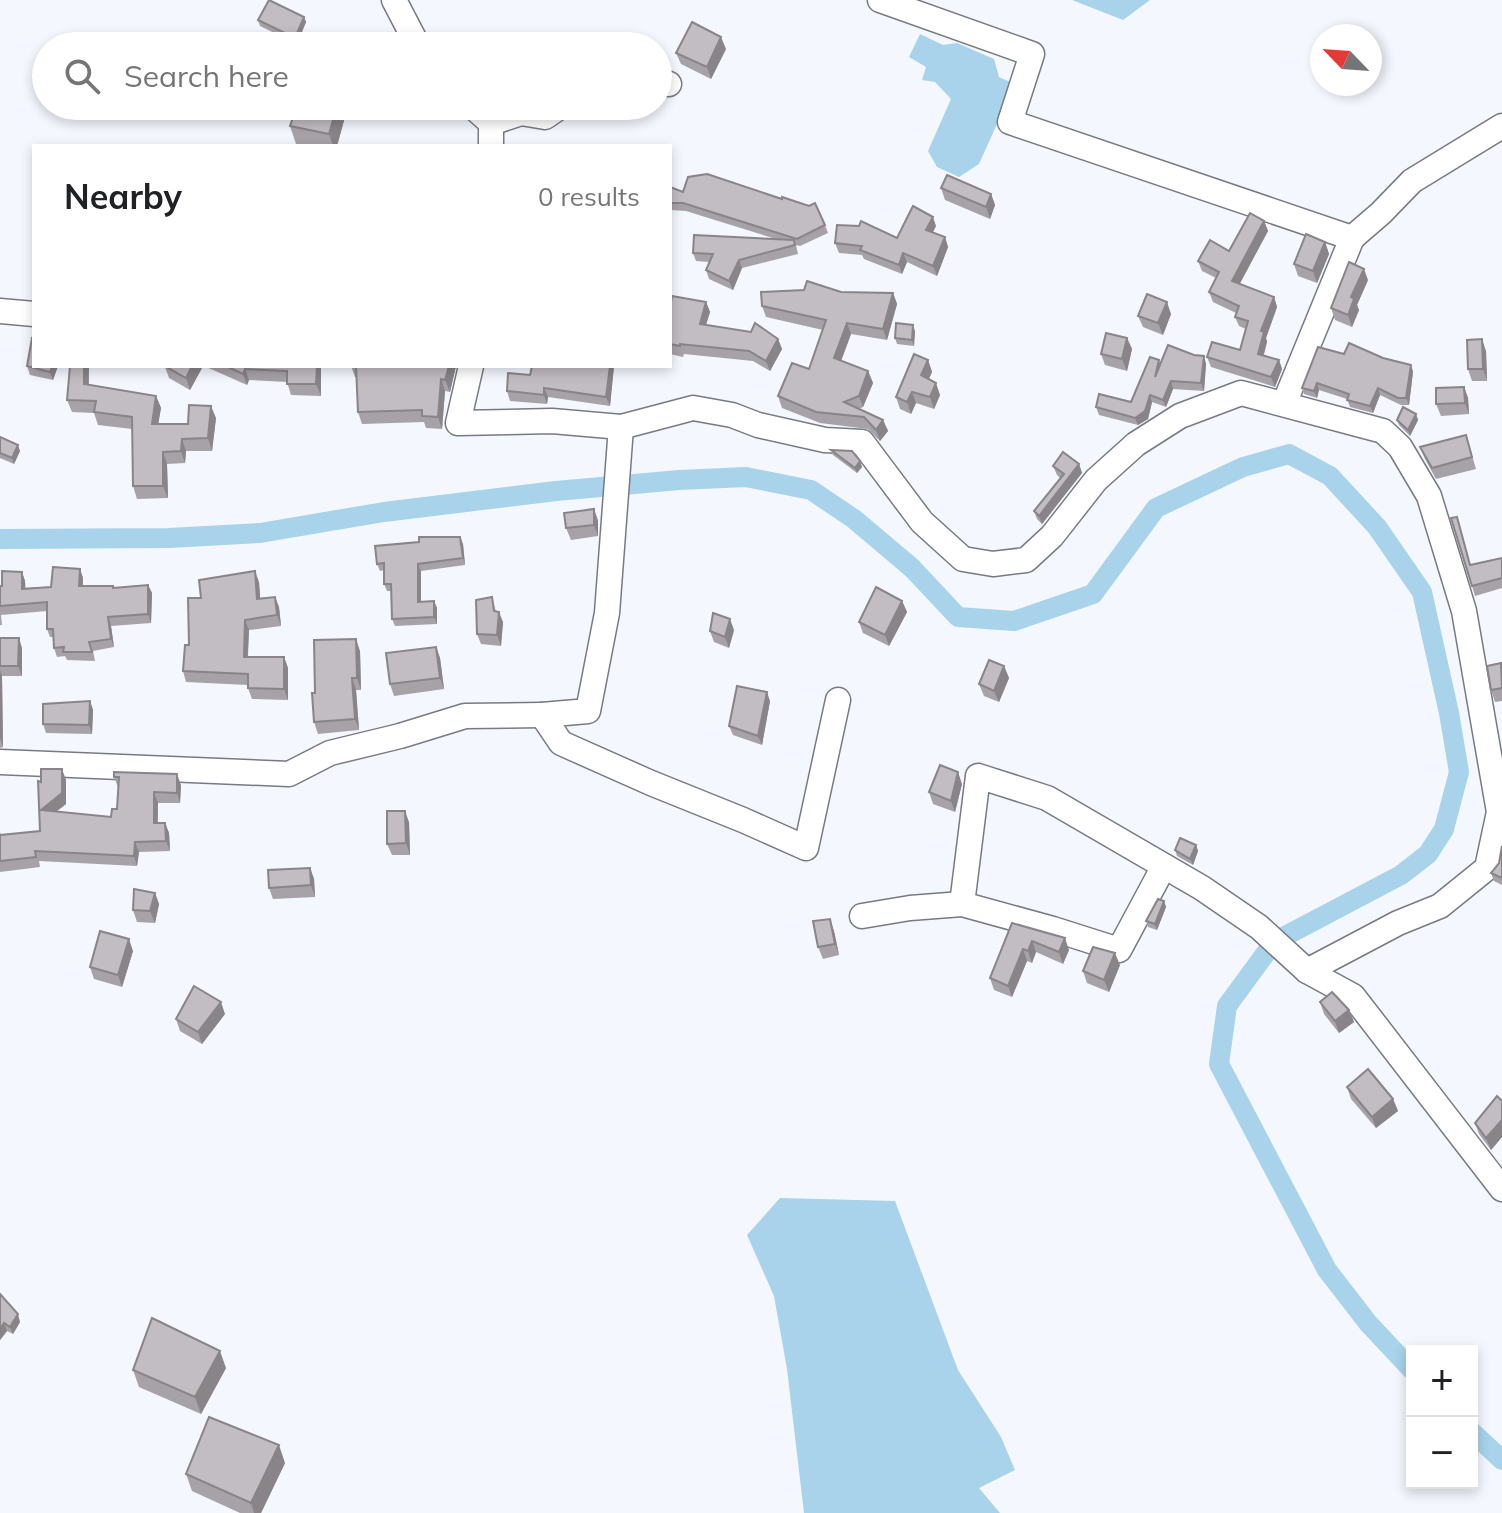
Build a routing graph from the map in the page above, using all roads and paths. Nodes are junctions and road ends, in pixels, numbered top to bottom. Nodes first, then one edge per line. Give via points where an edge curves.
1 (394, 0) edge
2 (880, 0) edge
3 (411, 32) edge
4 (511, 120) edge
5 (1502, 126) edge
6 (491, 134) edge
7 (1352, 238) junction
8 (0, 311) edge
9 (32, 314) edge
10 (471, 368) edge
11 (1284, 404) junction
12 (621, 427) junction
13 (838, 700) dead end
14 (542, 715) junction
15 (0, 762) edge
16 (1164, 866) junction
17 (962, 904) junction
18 (862, 916) dead end
19 (1307, 971) junction
20 (1502, 1189) edge

1 - 3 street
2 - 7 street via 1032,54 1010,122
4 - 6 street
5 - 7 street via 1412,181
7 - 11 street
8 - 9 street
10 - 12 street via 458,423 552,421
11 - 12 street via 1241,393 1180,416 1136,444 1096,480 1026,560 993,564 963,559 922,522 862,442 825,440 693,408
11 - 19 street via 1383,431 1400,447 1429,496 1464,611 1499,812 1487,868 1440,906
12 - 14 street via 607,613 588,711
13 - 14 street via 806,848 561,743
14 - 15 street via 465,716 330,753 289,774
16 - 17 street via 1119,950
16 - 17 street via 1047,798 978,776
16 - 19 street via 1259,927
17 - 18 street
19 - 20 street via 1353,996

